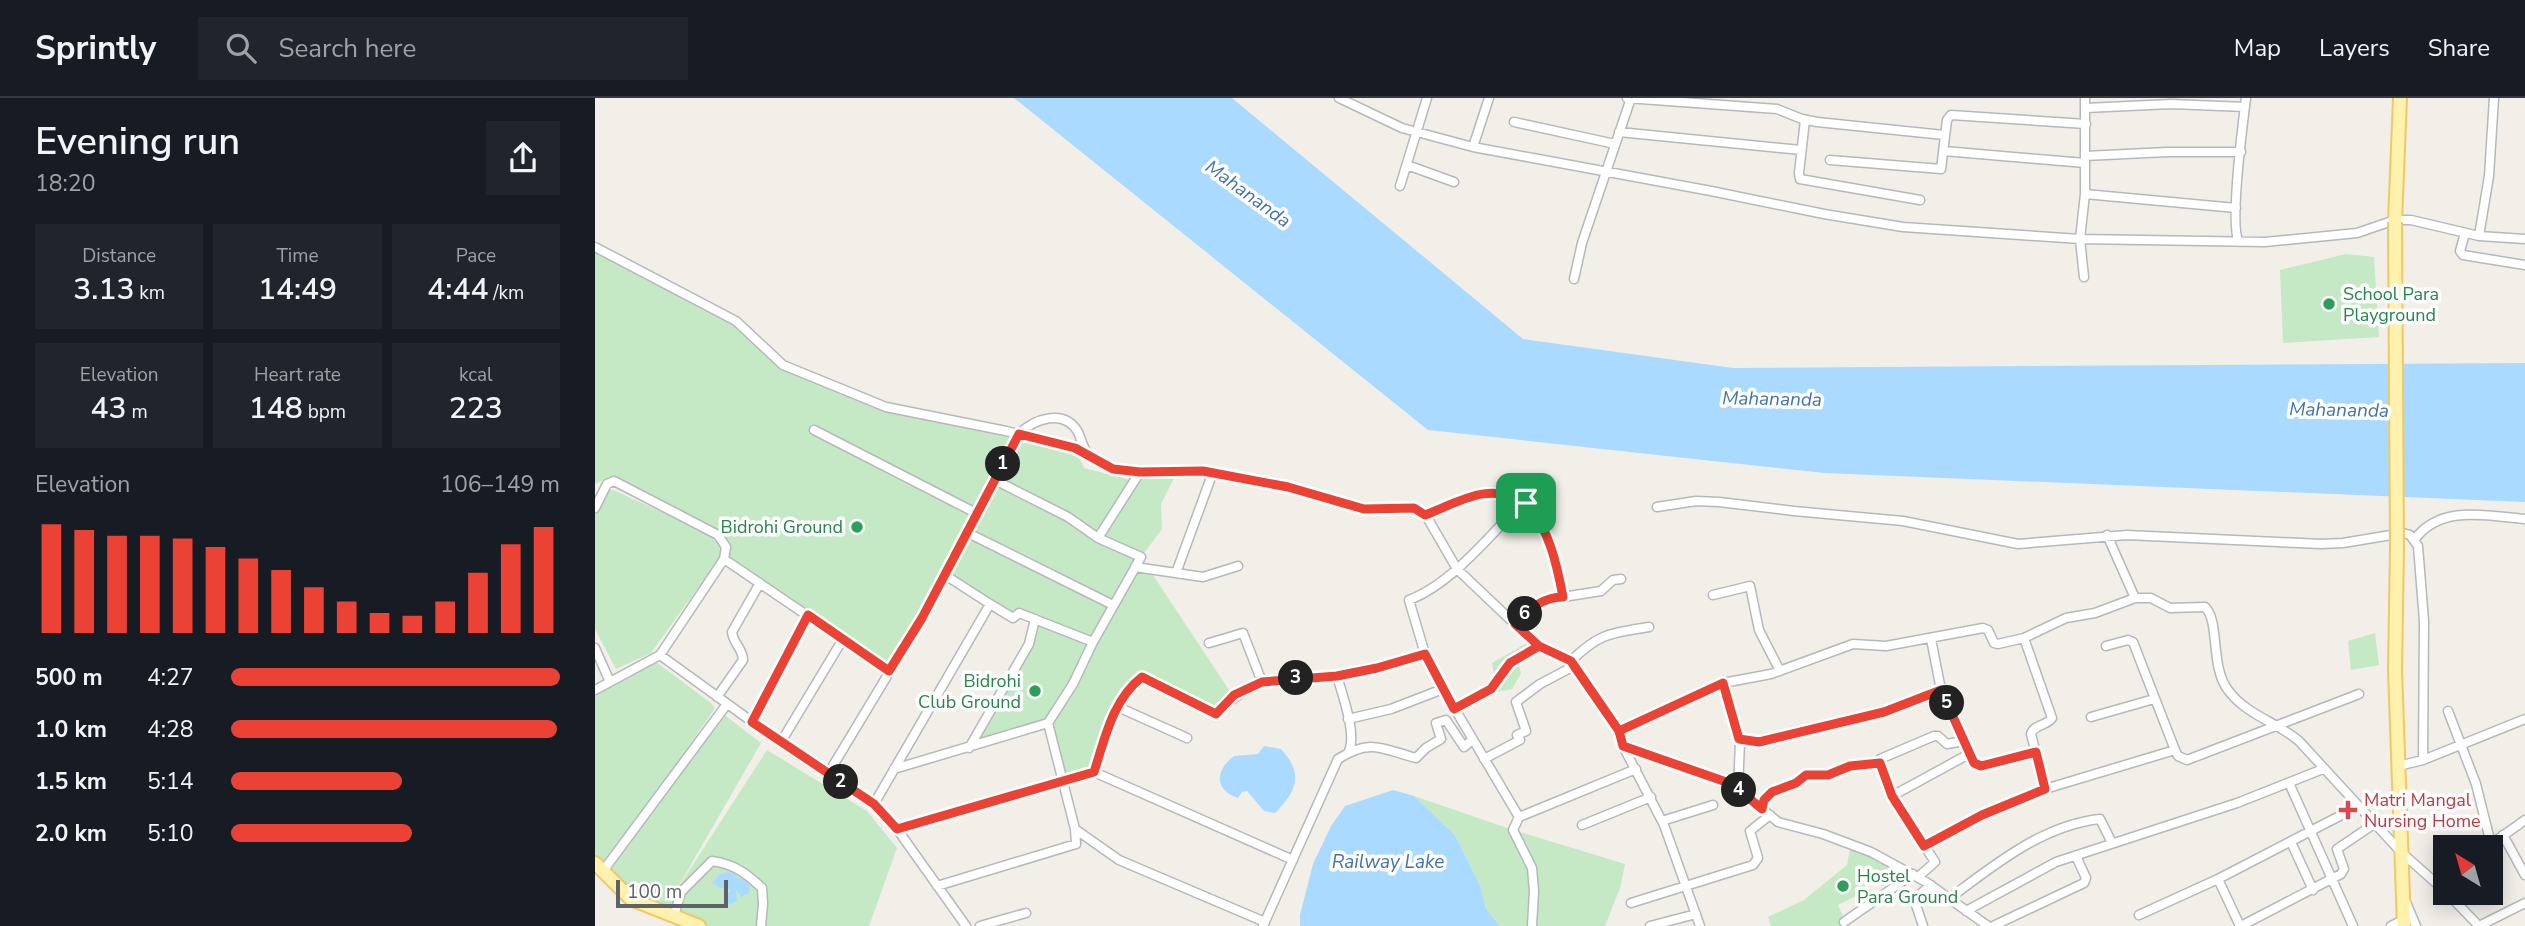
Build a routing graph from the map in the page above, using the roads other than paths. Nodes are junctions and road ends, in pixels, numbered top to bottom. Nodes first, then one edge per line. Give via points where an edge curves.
1 (1339, 98) edge
2 (1427, 98) edge
3 (1489, 98) edge
4 (1629, 98) edge
5 (2085, 98) edge
6 (2400, 98) edge
7 (2494, 98) edge
8 (2246, 103) edge
9 (2085, 108) junction
10 (1805, 120) junction
11 (1514, 122) dead end
12 (2085, 124) junction
13 (1619, 132) junction
14 (1418, 133) junction
15 (1944, 135) junction
16 (1615, 144) junction
17 (1473, 147) junction
18 (1801, 150) junction
19 (1944, 151) junction
20 (2241, 152) junction
21 (2085, 159) junction
22 (1830, 160) dead end
23 (1407, 165) junction
24 (1607, 171) junction
25 (1454, 181) dead end
26 (1400, 186) dead end
27 (2085, 194) junction
28 (1920, 200) dead end
29 (2236, 208) junction
30 (2395, 221) junction
31 (2465, 233) junction
32 (2479, 236) junction
33 (2080, 239) junction
34 (2525, 239) edge
35 (2239, 242) junction
36 (595, 247) edge
37 (2525, 265) edge
38 (2084, 277) dead end
39 (1574, 279) dead end
40 (814, 430) dead end
41 (1019, 434) junction
42 (1088, 456) junction
43 (1140, 472) junction
44 (1213, 472) junction
45 (995, 480) junction
46 (1524, 501) junction
47 (1657, 507) dead end
48 (595, 508) edge
49 (976, 513) junction
50 (1425, 515) junction
51 (2525, 519) edge
52 (968, 533) junction
53 (2107, 535) junction
54 (1098, 538) junction
55 (2415, 539) junction
56 (724, 559) junction
57 (1238, 566) dead end
58 (1135, 567) junction
59 (1457, 569) junction
60 (1176, 573) junction
61 (945, 575) junction
62 (1621, 579) dead end
63 (760, 583) junction
64 (1713, 595) dead end
65 (1563, 597) junction
66 (2135, 598) junction
67 (990, 604) junction
68 (1113, 606) junction
69 (808, 615) junction
70 (1035, 619) junction
71 (1515, 624) junction
72 (1649, 626) dead end
73 (2024, 638) junction
74 (843, 639) junction
75 (1931, 639) junction
76 (1093, 642) junction
77 (1209, 643) dead end
78 (1539, 646) junction
79 (2106, 646) dead end
80 (595, 648) edge
81 (1425, 654) junction
82 (660, 655) junction
83 (1573, 664) junction
84 (889, 671) junction
85 (1780, 671) junction
86 (1337, 676) junction
87 (610, 682) junction
88 (1262, 682) junction
89 (1723, 683) junction
90 (1443, 689) junction
91 (595, 690) edge
92 (1941, 690) junction
93 (2359, 694) dead end
94 (717, 696) junction
95 (2154, 699) junction
96 (727, 704) junction
97 (1118, 707) junction
98 (1454, 709) junction
99 (2448, 712) dead end
100 (2091, 717) dead end
101 (1348, 719) junction
102 (2525, 719) edge
103 (752, 722) junction
104 (1048, 723) junction
105 (2278, 726) junction
106 (1619, 731) junction
107 (1187, 737) dead end
108 (1739, 739) junction
109 (1472, 740) junction
110 (1964, 741) junction
111 (781, 742) junction
112 (2461, 744) junction
113 (1623, 746) junction
114 (969, 748) junction
115 (2175, 750) junction
116 (1348, 752) junction
117 (2036, 752) junction
118 (1969, 754) junction
119 (1484, 759) junction
120 (2423, 760) junction
121 (1880, 763) junction
122 (2398, 766) junction
123 (894, 769) junction
124 (1636, 769) junction
125 (2323, 769) junction
126 (1094, 772) junction
127 (828, 774) junction
128 (1063, 780) junction
129 (2288, 783) junction
130 (1738, 789) junction
131 (2045, 789) junction
132 (1892, 796) junction
133 (1651, 797) junction
134 (874, 804) junction
135 (1713, 805) dead end
136 (2358, 806) junction
137 (1762, 809) junction
138 (1770, 815) junction
139 (1520, 817) junction
140 (2525, 820) edge
141 (1662, 821) junction
142 (2374, 824) junction
143 (1582, 825) dead end
144 (897, 829) junction
145 (1075, 829) junction
146 (2309, 832) junction
147 (2487, 835) edge
148 (2504, 835) joint
149 (1093, 841) junction
150 (2291, 842) junction
151 (2112, 843) junction
152 (1076, 844) junction
153 (1924, 846) junction
154 (2401, 852) junction
155 (2076, 856) junction
156 (1293, 860) junction
157 (599, 867) edge
158 (2525, 875) edge
159 (1915, 876) junction
160 (2218, 879) junction
161 (2433, 879) edge
162 (2331, 880) junction
163 (1931, 885) junction
164 (937, 886) junction
165 (1687, 888) junction
166 (2402, 888) junction
167 (2312, 890) junction
168 (1950, 898) junction
169 (1631, 903) dead end
170 (2525, 903) edge
171 (2459, 905) edge
172 (1966, 911) junction
173 (1026, 914) dead end
174 (1696, 915) junction
175 (2140, 915) dead end
176 (674, 916) junction
177 (1844, 922) dead end
178 (1264, 924) edge
179 (2398, 925) edge
180 (699, 926) edge
181 (761, 926) edge
182 (966, 926) edge
183 (980, 926) edge
184 (1532, 926) edge
185 (1650, 926) edge
186 (1700, 926) edge
187 (1923, 926) edge
188 (1990, 926) edge
189 (2241, 926) edge
190 (2353, 926) edge
191 (2416, 926) edge
192 (2479, 926) edge

1 - 14 street
2 - 14 street
3 - 17 street
4 - 10 street via 1777,108
4 - 13 street
5 - 9 street
6 - 30 main road
7 - 32 street
8 - 9 street
8 - 20 street
9 - 12 street
10 - 15 street
10 - 18 street
11 - 16 street
12 - 15 street via 1951,115
12 - 21 street
13 - 16 street
13 - 18 street
14 - 17 street
14 - 23 street
15 - 19 street
16 - 24 street
17 - 24 street
18 - 28 street via 1800,179
19 - 21 street
19 - 22 street via 1939,169
20 - 21 street
20 - 29 street
21 - 27 street
23 - 25 street
23 - 26 street
24 - 33 street via 1869,222
24 - 39 street
27 - 29 street
27 - 33 street
29 - 35 street
30 - 31 street via 2425,222
30 - 35 street via 2357,233
30 - 122 main road, bridge
31 - 32 street
31 - 37 street via 2463,255
32 - 34 street
33 - 35 street
33 - 38 street
36 - 41 street via 736,321 783,365 886,407
40 - 49 street
41 - 42 street via 1075,448
41 - 42 street via 1028,425 1060,417 1072,424
41 - 45 street
42 - 43 street via 1113,469
43 - 44 street
43 - 54 street
44 - 50 street via 1364,509 1414,508
44 - 60 street
45 - 49 street
45 - 54 street via 1068,517
46 - 50 street via 1487,492
46 - 59 street
46 - 65 street via 1552,550
47 - 53 street via 1719,502 1903,521 2018,544
48 - 56 street via 607,484 614,481 718,535 726,547
49 - 52 street
50 - 59 street
51 - 55 street via 2446,517 2422,529
52 - 61 street
52 - 68 street
53 - 55 street via 2321,544 2403,533
53 - 66 street
54 - 58 street via 1141,557
55 - 120 street via 2424,621
56 - 63 street
56 - 82 street
57 - 60 street via 1203,577
58 - 60 street
58 - 68 street
59 - 71 street
59 - 81 street via 1409,600
61 - 67 street
61 - 84 street
62 - 65 street via 1612,580 1601,591
63 - 69 street
63 - 94 street via 732,632 743,660
64 - 85 street via 1750,586 1759,631
65 - 71 street via 1535,605
66 - 73 street via 2059,621
66 - 105 street via 2151,598 2171,608 2200,606 2210,611 2219,676 2227,690 2249,710
67 - 70 street via 1013,618 1019,613
67 - 123 street
68 - 76 street
69 - 74 street
69 - 103 street
70 - 76 street
70 - 114 street via 1029,644
71 - 78 street
72 - 83 street via 1592,641
73 - 75 street via 1997,645 1983,628
73 - 117 street via 2052,718 2032,730
74 - 84 street
74 - 111 street
75 - 85 street via 1880,646 1853,644
75 - 92 street
76 - 104 street
77 - 88 street via 1243,633
78 - 83 street
78 - 98 street via 1510,663 1491,689
79 - 95 street via 2131,641
80 - 87 street
81 - 86 street
81 - 90 street
82 - 87 street
82 - 94 street
83 - 106 street
83 - 119 street via 1516,702 1526,731 1517,735 1520,740
84 - 127 street
85 - 89 street
86 - 88 street
86 - 101 street
87 - 91 street
88 - 97 street via 1234,695 1216,714 1142,677
89 - 106 street
89 - 108 street
90 - 98 street
90 - 101 street
92 - 108 street via 1884,712 1771,740
92 - 110 street
93 - 105 street
94 - 96 street
95 - 100 street
95 - 115 street
96 - 103 street
96 - 157 street
97 - 107 street
97 - 126 street
98 - 109 street
99 - 112 street
101 - 116 street via 1352,745
102 - 112 street
103 - 111 street
104 - 114 street
104 - 128 street
105 - 115 street via 2187,760 2181,760
105 - 125 street via 2299,741
106 - 113 street
108 - 130 street
109 - 116 street via 1464,747 1446,720 1436,723 1441,740 1416,758 1378,746
109 - 119 street
110 - 118 street
110 - 121 street via 1947,744 1934,736 1882,757
111 - 127 street
112 - 120 street
112 - 147 street via 2476,784
113 - 124 street
113 - 130 street
114 - 123 street
115 - 131 street
116 - 156 street via 1338,759
117 - 118 street via 1981,766
117 - 131 street
118 - 132 street
119 - 139 street
120 - 122 street
121 - 132 street
121 - 137 street via 1850,766 1828,775 1806,775 1772,792
122 - 154 main road
123 - 134 street
124 - 133 street
124 - 139 street
125 - 129 street
125 - 136 street
126 - 128 street
126 - 156 street
127 - 134 street
128 - 144 street
128 - 145 street
129 - 146 street
129 - 151 street
130 - 137 street
131 - 153 street
132 - 153 street
133 - 141 street
133 - 143 street
134 - 144 street
135 - 141 street
136 - 142 street
136 - 146 street
137 - 138 street
138 - 159 street via 1778,822 1871,852
138 - 165 street via 1750,831 1757,863
139 - 184 street via 1513,830 1532,868
140 - 148 street
141 - 165 street
142 - 154 street
142 - 162 street via 2337,849 2343,872
144 - 164 street
145 - 149 street
145 - 152 street
146 - 150 street
146 - 162 street
148 - 158 street
149 - 152 street
149 - 178 street via 1119,860
150 - 160 street
150 - 167 street
151 - 155 street
151 - 168 street via 2100,819 2054,832 2010,855
152 - 164 street
153 - 159 street via 1935,862
154 - 161 street
154 - 166 main road
155 - 172 street via 2041,869
155 - 188 street via 2084,883
156 - 178 street
157 - 176 main road via 631,899
159 - 163 street
159 - 177 street
160 - 175 street
160 - 189 street
162 - 167 street
162 - 190 street
163 - 168 street
163 - 187 street via 1914,899
164 - 182 street
165 - 169 street
165 - 174 street
166 - 179 main road
166 - 191 street
167 - 189 street
168 - 172 street
170 - 192 street
171 - 192 street
172 - 188 street
173 - 183 street
174 - 185 street
174 - 186 street
176 - 180 main road
176 - 181 street via 681,892 712,861 738,868 762,888

